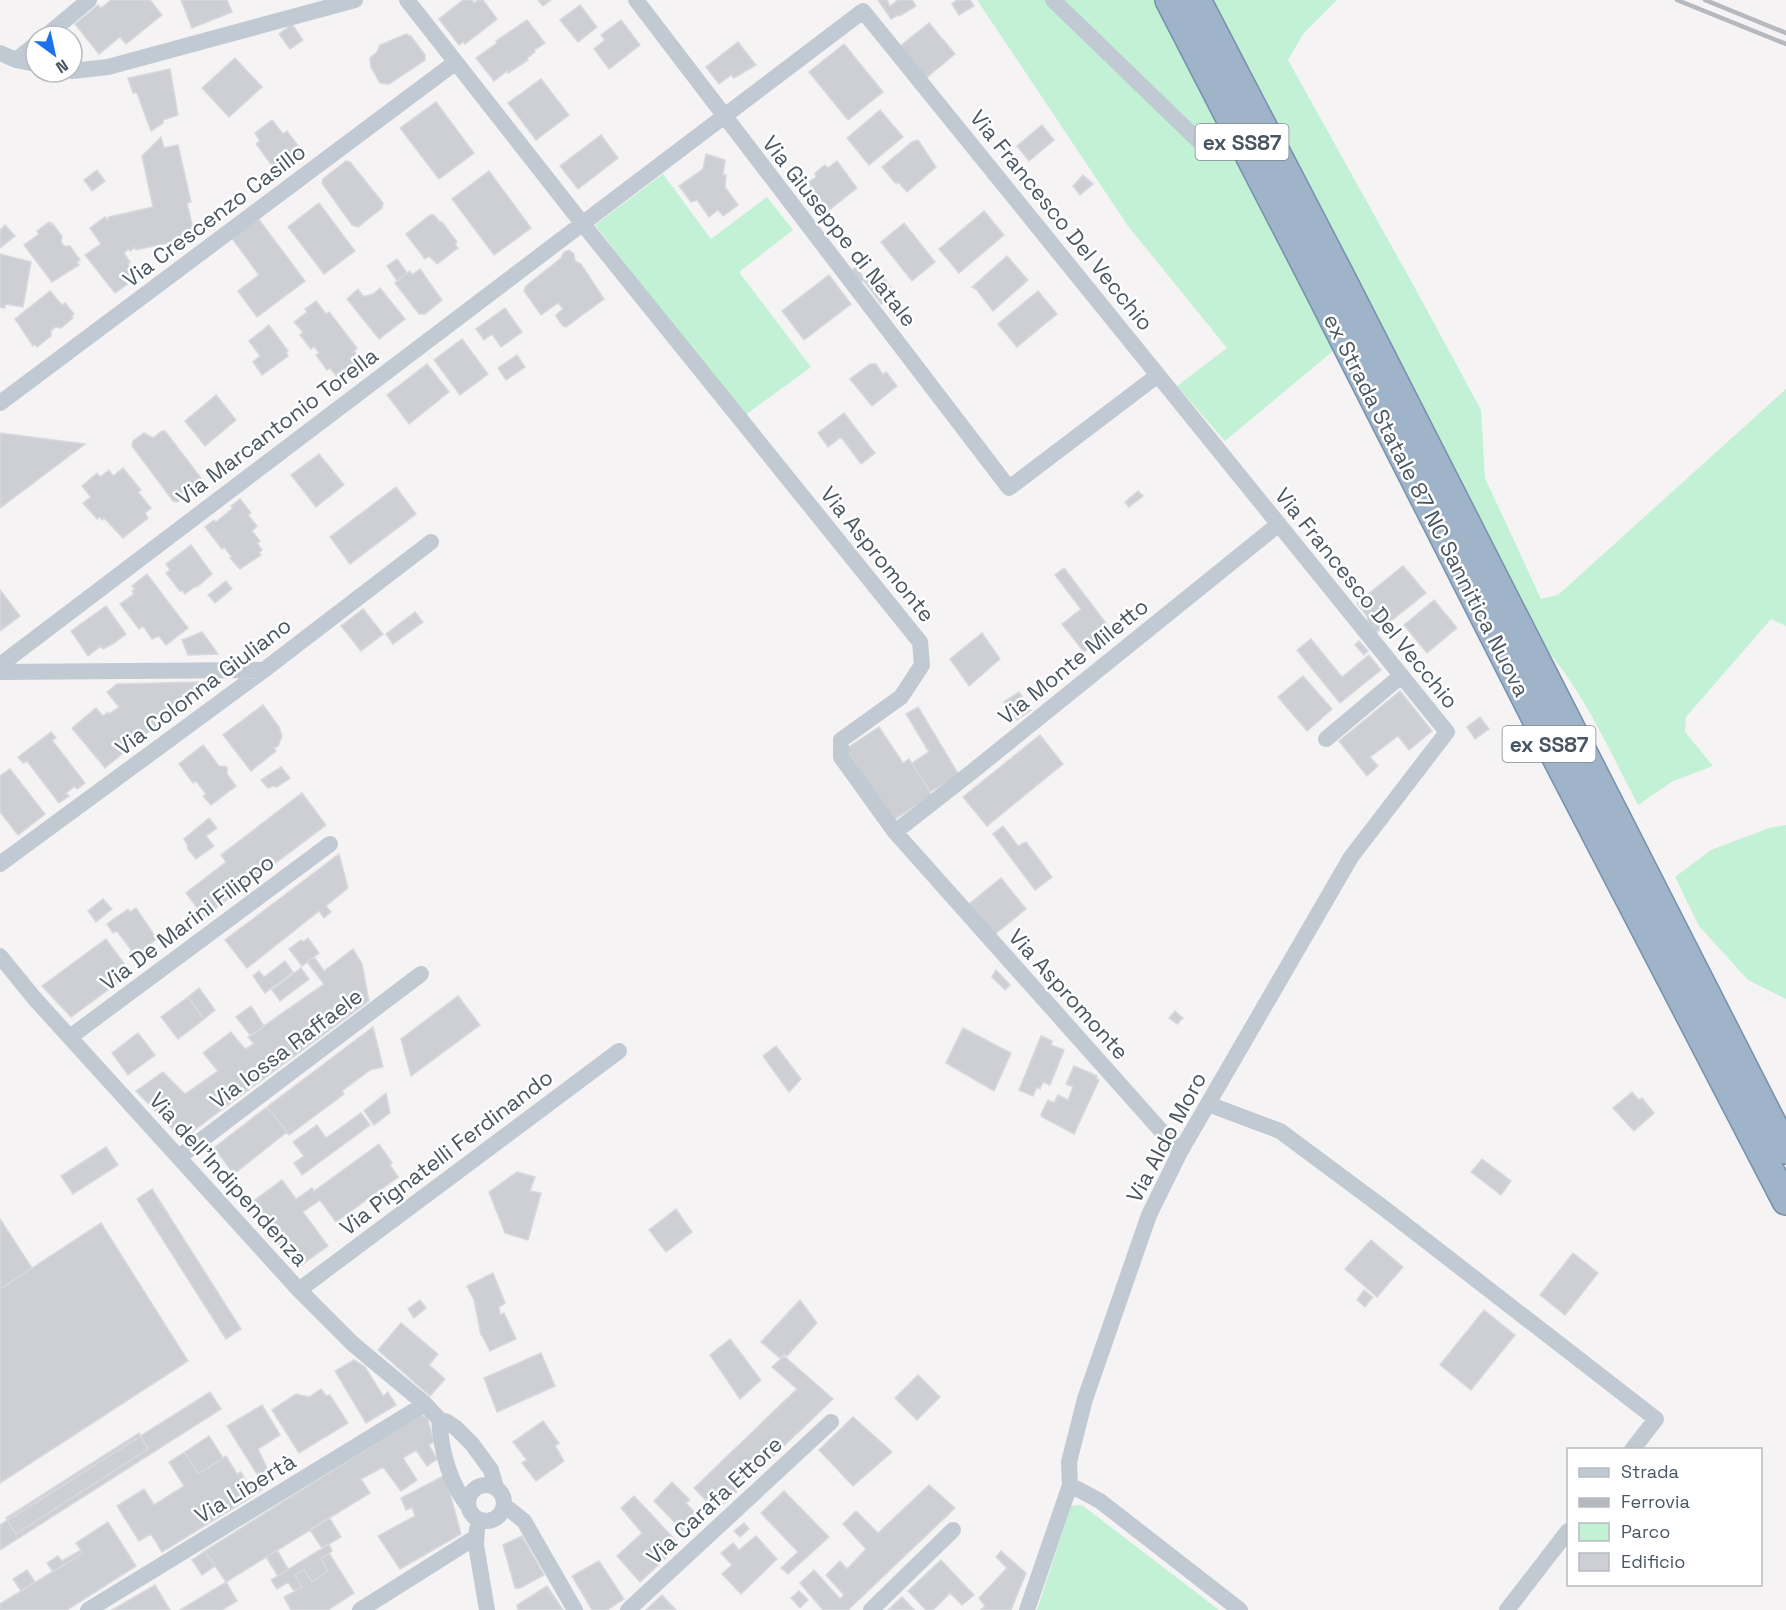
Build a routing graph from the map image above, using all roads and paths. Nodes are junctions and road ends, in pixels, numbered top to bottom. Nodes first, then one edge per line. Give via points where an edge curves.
1 (89, 0) edge
2 (356, 0) edge
3 (407, 0) edge
4 (636, 0) edge
5 (1053, 0) edge
6 (1169, 0) edge
7 (1197, 0) edge
8 (60, 24) edge
9 (0, 53) edge
10 (24, 54) edge
11 (16, 60) junction
12 (24, 62) edge
13 (456, 62) junction
14 (84, 70) edge
15 (723, 116) junction
16 (1210, 152) dead end
17 (582, 223) junction
18 (1328, 280) junction
19 (1158, 375) junction
20 (0, 403) edge
21 (1279, 524) junction
22 (430, 542) dead end
23 (0, 665) edge
24 (264, 669) junction
25 (0, 672) edge
26 (1401, 676) junction
27 (1446, 732) joint
28 (1326, 739) dead end
29 (895, 832) junction
30 (330, 844) dead end
31 (0, 864) edge
32 (0, 956) edge
33 (421, 974) dead end
34 (70, 1036) junction
35 (619, 1051) dead end
36 (1208, 1104) junction
37 (1786, 1150) edge
38 (1180, 1152) junction
39 (179, 1157) junction
40 (1786, 1201) edge
41 (299, 1290) junction
42 (425, 1404) junction
43 (439, 1419) junction
44 (831, 1422) dead end
45 (1633, 1448) edge
46 (1070, 1485) junction
47 (496, 1487) junction
48 (468, 1506) junction
49 (504, 1506) junction
50 (481, 1520) junction
51 (953, 1530) dead end
52 (1567, 1534) edge
53 (476, 1537) junction
54 (88, 1610) edge
55 (360, 1610) edge
56 (487, 1610) edge
57 (575, 1610) edge
58 (628, 1610) edge
59 (871, 1610) edge
60 (1027, 1610) edge
61 (1240, 1610) edge
62 (1507, 1610) edge

1 - 8 street
2 - 14 street via 108,68
3 - 13 street
4 - 15 street, Via Giuseppe di Natale
5 - 16 street
6 - 18 highway, ex Strada Statale 87 NC Sannitica Nuova / ex SS87
7 - 18 highway, ex Strada Statale 87 NC Sannitica Nuova / ex SS87
9 - 11 street
10 - 11 street
11 - 12 street
13 - 17 street
13 - 20 street, Via Crescenzo Casillo
15 - 17 street, Via Francesco Del Vecchio
15 - 19 street, Via Francesco Del Vecchio via 863,11
15 - 19 street, Via Giuseppe di Natale via 1009,488
17 - 23 street, Via Marcantonio Torella
17 - 29 street, Via Aspromonte via 920,642 922,665 901,697 841,740 841,757
18 - 37 highway, ex Strada Statale 87 NC Sannitica Nuova
18 - 40 highway, ex Strada Statale 87 NC Sannitica Nuova / ex SS87 via 1538,723
19 - 21 street, Via Francesco Del Vecchio
21 - 26 street, Via Francesco Del Vecchio
21 - 29 street, Via Monte Miletto
22 - 24 street, Via Colonna Giuliano
24 - 25 street
24 - 31 street, Via Colonna Giuliano
26 - 27 street, Via Francesco Del Vecchio
26 - 28 street
27 - 36 street, Via Aldo Moro via 1350,857
29 - 38 street, Via Aspromonte
30 - 34 street, Via De Marini Filippo
32 - 34 street, Via dell'Indipendenza
33 - 39 street, Via Iossa Raffaele
34 - 39 street, Via dell'Indipendenza
35 - 41 street, Via Pignatelli Ferdinando
36 - 38 street, Via Aldo Moro
36 - 45 street via 1280,1131 1656,1419
38 - 46 street, Via Aldo Moro via 1149,1215 1085,1399 1069,1462
39 - 41 street, Via dell'Indipendenza
41 - 42 street, Via dell'Indipendenza via 353,1344
42 - 43 street, Via dell'Indipendenza
42 - 54 street, Via Libertà
43 - 47 street, Via dell'Indipendenza via 456,1428 472,1444 491,1470
43 - 48 street via 445,1457 459,1494
44 - 58 street, Via Carafa Ettore
46 - 60 street, Via Aldo Moro
46 - 61 street via 1100,1501
47 - 48 street via 478,1486 470,1494
47 - 49 street, Via dell'Indipendenza via 504,1497
48 - 50 street via 473,1516
49 - 50 street via 495,1518
49 - 57 street, Via dell'Indipendenza via 524,1521
50 - 53 street
51 - 59 street
52 - 62 street
53 - 55 street
53 - 56 street

